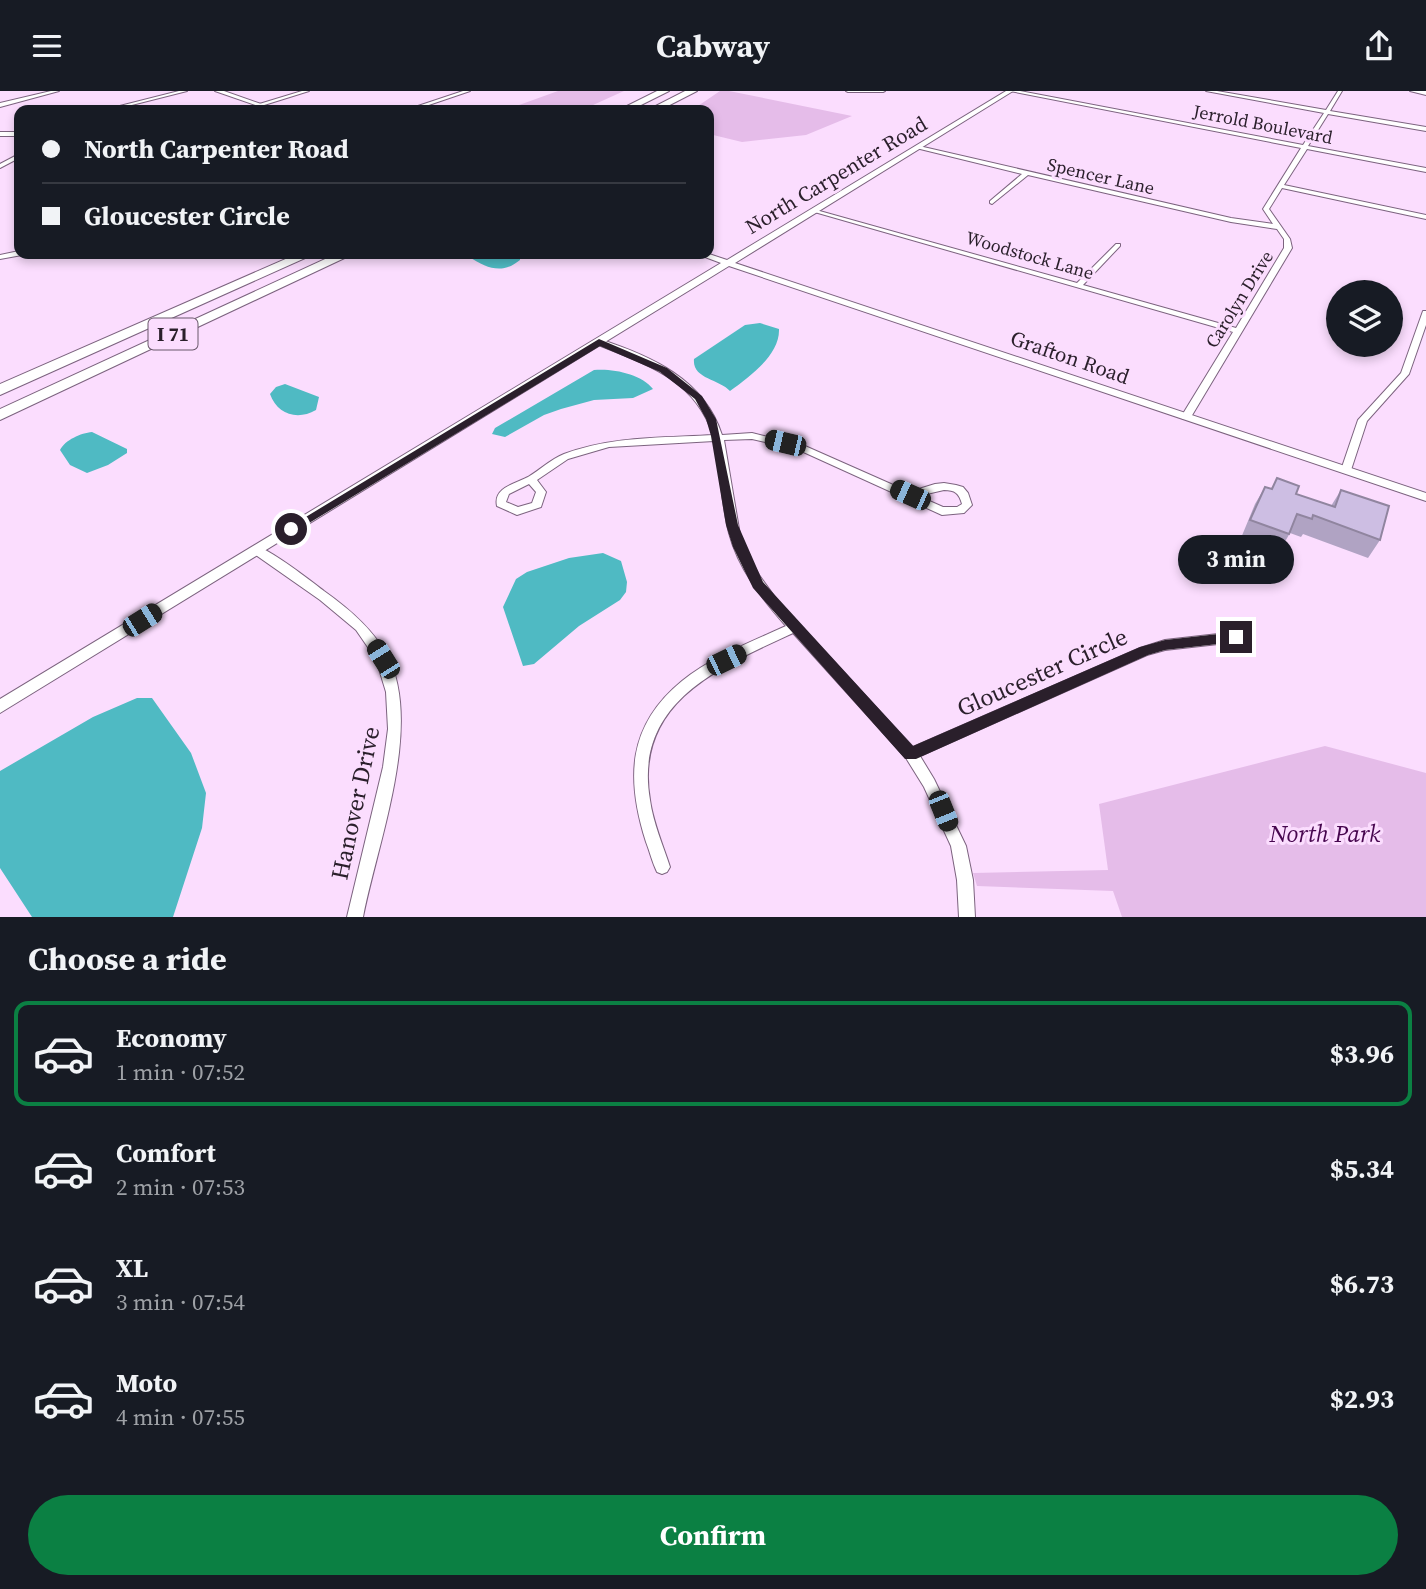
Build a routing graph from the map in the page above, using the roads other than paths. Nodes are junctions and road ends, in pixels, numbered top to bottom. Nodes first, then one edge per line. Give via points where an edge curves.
1 (57, 91) edge
2 (165, 91) edge
3 (185, 91) edge
4 (218, 91) edge
5 (307, 91) edge
6 (468, 91) edge
7 (664, 91) edge
8 (692, 91) edge
9 (848, 91) edge
10 (883, 91) edge
11 (1011, 91) edge
12 (1208, 91) edge
13 (1340, 91) edge
14 (1412, 91) edge
15 (1426, 93) edge
16 (136, 101) junction
17 (0, 105) edge
18 (123, 105) edge
19 (259, 105) joint
20 (425, 105) edge
21 (635, 105) edge
22 (663, 105) edge
23 (1328, 112) junction
24 (1426, 129) edge
25 (1305, 147) junction
26 (919, 148) junction
27 (1426, 170) edge
28 (1027, 173) junction
29 (1280, 186) junction
30 (992, 202) dead end
31 (814, 211) junction
32 (1426, 217) edge
33 (1277, 227) junction
34 (1118, 245) dead end
35 (714, 258) edge
36 (296, 259) edge
37 (335, 259) edge
38 (728, 263) junction
39 (1079, 285) junction
40 (1426, 313) edge
41 (1237, 331) junction
42 (599, 342) junction
43 (0, 390) edge
44 (0, 415) edge
45 (1186, 417) junction
46 (716, 436) junction
47 (1346, 470) junction
48 (531, 479) dead end
49 (910, 495) junction
50 (1426, 497) edge
51 (257, 550) junction
52 (794, 628) junction
53 (1236, 637) dead end
54 (0, 707) edge
55 (911, 754) junction
56 (662, 867) dead end
57 (355, 917) edge
58 (967, 917) edge

1 - 17 street
2 - 16 street
3 - 16 street
4 - 19 street
5 - 19 street
6 - 20 street
7 - 21 highway
8 - 22 highway
9 - 10 street
11 - 25 street, Jerrold Boulevard
11 - 26 street, North Carpenter Road
12 - 23 street
13 - 23 street, Carolyn Drive
14 - 15 street
16 - 18 street
23 - 24 street
23 - 25 street, Carolyn Drive
25 - 27 street, Jerrold Boulevard
25 - 29 street, Carolyn Drive
26 - 28 street, Spencer Lane
26 - 31 street, North Carpenter Road
28 - 30 street
28 - 33 street, Spencer Lane via 1231,221
29 - 32 street
29 - 33 street, Carolyn Drive via 1266,209
31 - 38 street, North Carpenter Road
31 - 39 street, Woodstock Lane
33 - 41 street, Carolyn Drive via 1288,248
34 - 39 street
35 - 38 street, Grafton Road
36 - 43 highway, I 71
37 - 44 highway, I 71
38 - 42 street, North Carpenter Road
38 - 45 street, Grafton Road
39 - 41 street, Woodstock Lane
40 - 47 street via 1405,374 1363,421
41 - 45 street, Carolyn Drive
42 - 46 street via 655,366 685,386 699,398
42 - 51 street, North Carpenter Road
45 - 47 street, Grafton Road
46 - 48 street via 598,446 557,461
46 - 49 street via 752,436 785,443
46 - 52 street via 739,547 758,585
47 - 50 street, Grafton Road
49 - 49 street via 942,511 961,511 967,505 966,497 952,487
51 - 54 street, North Carpenter Road
51 - 57 street, Hanover Drive via 358,625 391,677 396,699 393,751
52 - 55 street
52 - 56 street via 694,677 669,699 653,726 640,780 642,803
53 - 55 street, Gloucester Circle via 1144,651
55 - 58 street via 958,846

